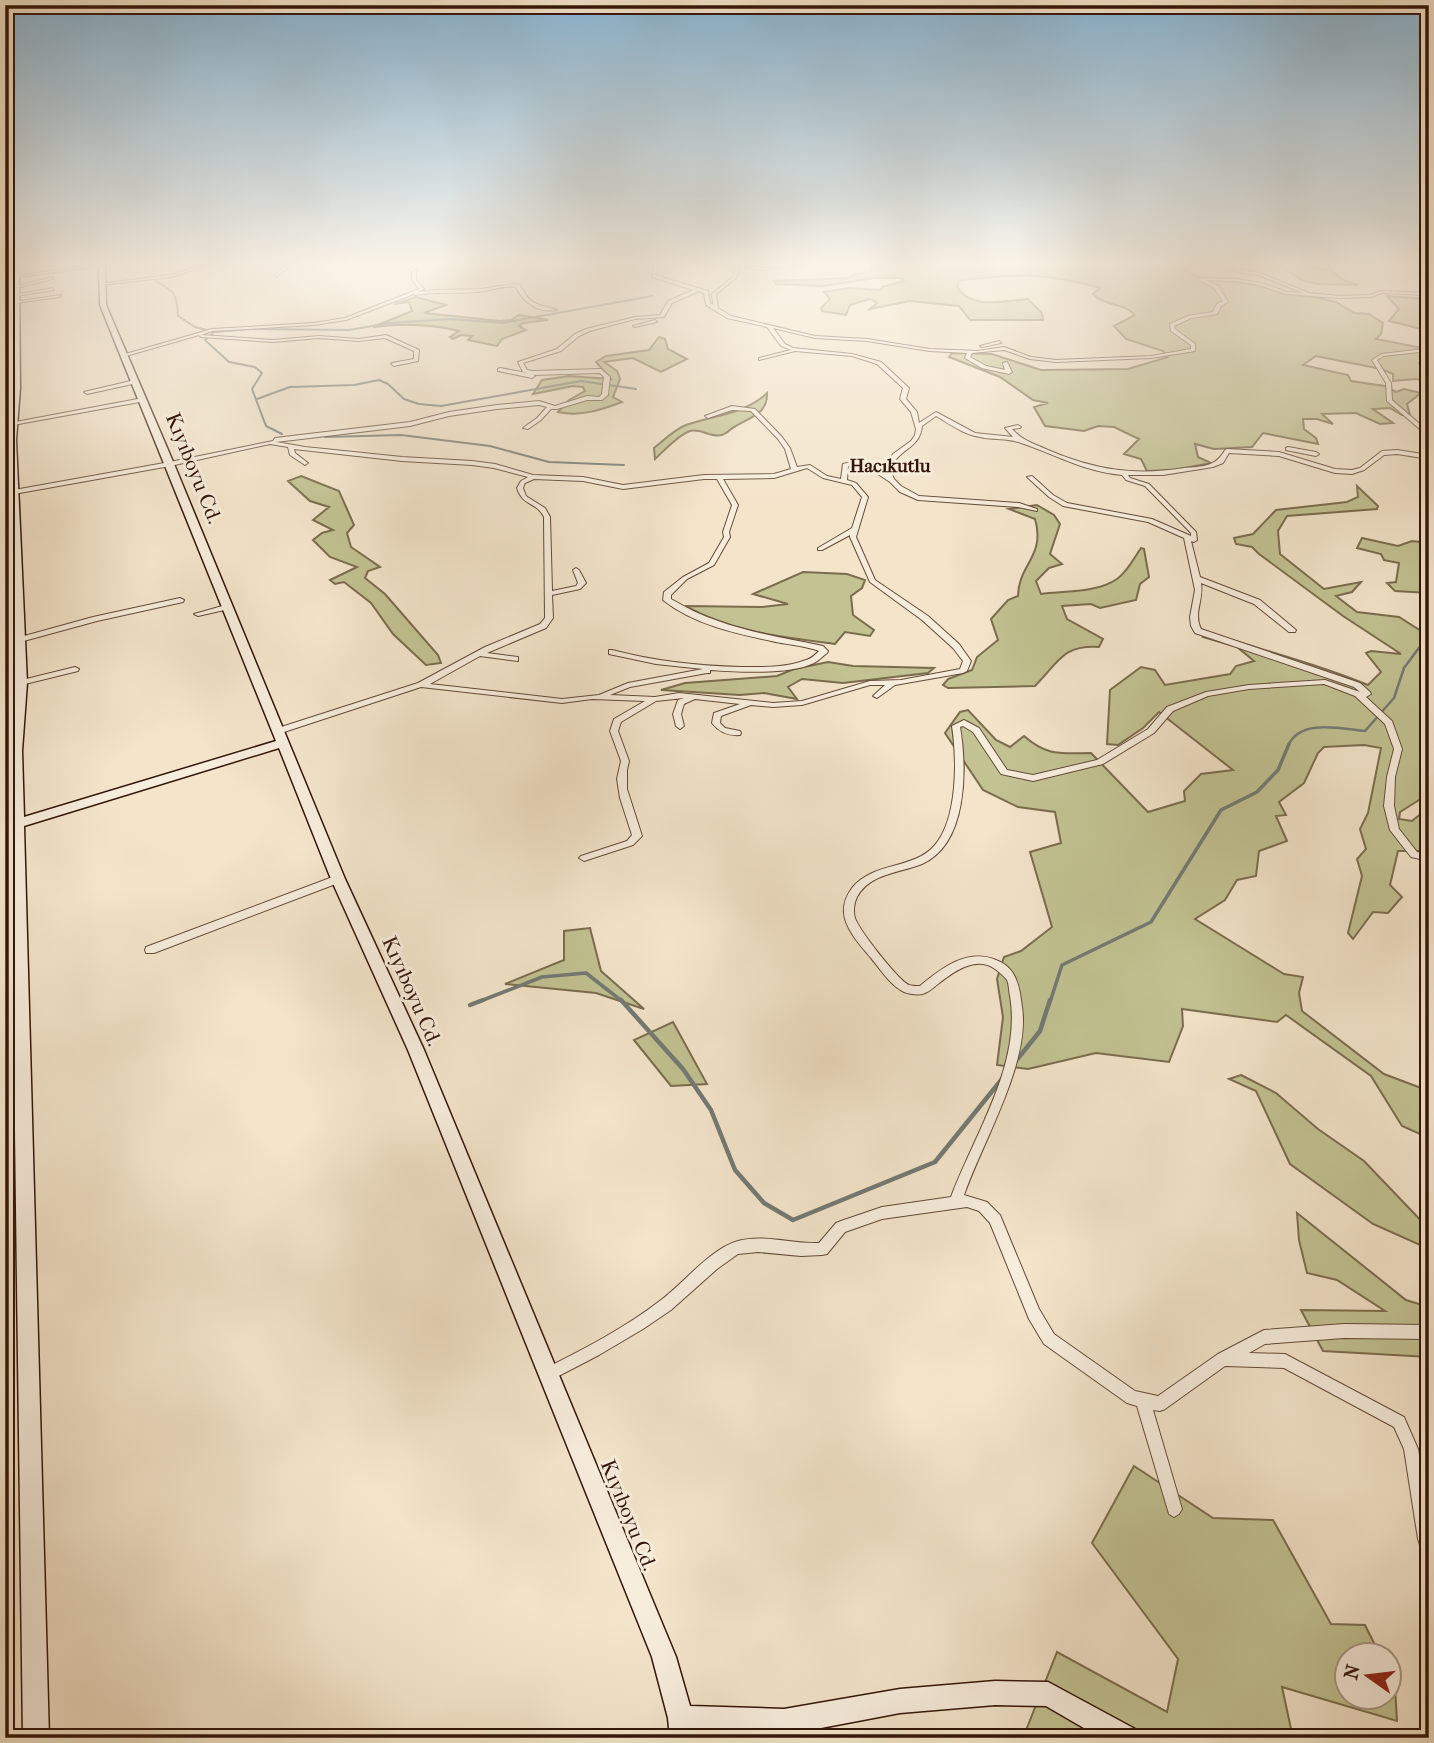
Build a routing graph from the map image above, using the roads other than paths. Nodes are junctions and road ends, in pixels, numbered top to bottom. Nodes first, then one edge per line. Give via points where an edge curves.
1 (16, 344) edge
2 (120, 344) edge
3 (160, 344) edge
4 (404, 344) edge
5 (566, 344) edge
6 (783, 344) edge
7 (902, 344) edge
8 (985, 344) edge
9 (1192, 344) edge
10 (1426, 344) edge
11 (911, 345) junction
12 (797, 350) junction
13 (970, 352) junction
14 (124, 355) junction
15 (761, 359) dead end
16 (1005, 363) dead end
17 (394, 364) dead end
18 (500, 370) dead end
19 (557, 373) junction
20 (135, 382) junction
21 (87, 392) dead end
22 (143, 400) junction
23 (550, 407) junction
24 (708, 416) dead end
25 (13, 423) junction
26 (336, 423) dead end
27 (1018, 427) dead end
28 (526, 428) dead end
29 (917, 428) junction
30 (344, 432) junction
31 (1429, 435) edge
32 (1020, 441) junction
33 (270, 442) junction
34 (291, 446) junction
35 (1238, 450) junction
36 (1316, 454) dead end
37 (1429, 457) edge
38 (305, 463) dead end
39 (170, 464) junction
40 (794, 469) junction
41 (1125, 473) junction
42 (533, 477) junction
43 (719, 477) junction
44 (1030, 477) dead end
45 (845, 481) junction
46 (893, 483) junction
47 (14, 492) junction
48 (1035, 509) dead end
49 (854, 530) junction
50 (1187, 539) junction
51 (820, 549) dead end
52 (576, 570) dead end
53 (1195, 578) junction
54 (548, 594) junction
55 (180, 600) dead end
56 (226, 607) junction
57 (198, 614) dead end
58 (1292, 630) dead end
59 (20, 640) junction
60 (612, 652) dead end
61 (480, 654) junction
62 (515, 659) dead end
63 (75, 669) dead end
64 (715, 670) junction
65 (895, 682) junction
66 (21, 683) junction
67 (421, 685) junction
68 (699, 696) junction
69 (877, 696) dead end
70 (598, 697) junction
71 (1361, 697) junction
72 (654, 699) junction
73 (755, 702) junction
74 (680, 726) dead end
75 (737, 733) dead end
76 (280, 737) junction
77 (18, 823) junction
78 (1429, 858) edge
79 (584, 859) dead end
80 (338, 878) junction
81 (149, 950) dead end
82 (955, 1203) junction
83 (1429, 1332) edge
84 (1223, 1359) junction
85 (550, 1374) junction
86 (1143, 1401) junction
87 (1174, 1509) dead end
88 (1426, 1539) dead end
89 (682, 1728) edge
90 (36, 1738) edge
91 (1126, 1738) edge

1 - 25 street
2 - 14 street, Kıyıboyu Cd.
3 - 14 street
4 - 17 street via 416,350 416,360
5 - 19 street via 520,362 525,371
6 - 12 street
7 - 11 street
8 - 11 street
9 - 13 street via 1193,350 1151,357 1056,361 1004,348
10 - 31 street via 1427,350 1374,360 1386,372 1389,400
11 - 13 street
12 - 15 street
12 - 29 street via 852,355 883,365 906,388 903,399 914,412
13 - 16 street via 967,357 984,367 1009,372
14 - 20 street, Kıyıboyu Cd.
18 - 19 street via 529,376
19 - 23 street via 601,372 607,377 606,392 600,399
20 - 21 street
20 - 22 street, Kıyıboyu Cd.
22 - 25 street
22 - 39 street, Kıyıboyu Cd.
23 - 28 street
23 - 30 street via 539,403 497,407
24 - 40 street via 732,408 753,410 788,449
25 - 47 street
26 - 30 street
27 - 32 street via 1008,428
29 - 32 street via 936,414 969,433
29 - 46 street via 918,436 890,461 887,469
30 - 33 street
32 - 41 street via 1098,470
33 - 34 street
33 - 39 street
34 - 38 street via 292,454
34 - 42 street via 472,463
35 - 36 street via 1274,448
35 - 37 street via 1292,456 1344,472 1362,468 1382,453
35 - 41 street via 1227,451 1212,467
39 - 47 street
39 - 56 street, Kıyıboyu Cd.
40 - 43 street via 774,476
40 - 45 street via 808,466 825,477
41 - 50 street via 1128,479 1147,485 1194,533 1194,540
42 - 43 street via 583,479 623,487
42 - 54 street via 520,488 523,497 543,509 547,517
43 - 64 street via 735,505 727,537 712,564 685,578 667,594 667,600 690,616 738,633 824,651 818,659 776,668
44 - 50 street via 1065,505 1150,520
45 - 46 street via 845,465 865,463
45 - 49 street via 865,497
46 - 48 street via 918,498
47 - 59 street
49 - 51 street
49 - 65 street via 872,581 925,618 967,661 962,671
50 - 53 street
52 - 54 street via 582,583 579,588
53 - 58 street via 1257,602
53 - 71 street via 1200,592 1193,614 1198,631 1357,685 1367,694
54 - 61 street via 549,618 542,626
55 - 59 street
56 - 57 street
56 - 76 street, Kıyıboyu Cd.
59 - 66 street
60 - 64 street
61 - 62 street
61 - 67 street
63 - 66 street
64 - 70 street via 628,685
65 - 69 street
65 - 73 street via 848,688 802,703
66 - 77 street via 16,751
67 - 70 street via 562,701
67 - 76 street
68 - 72 street
68 - 73 street
68 - 74 street via 681,702 676,720
70 - 72 street
71 - 78 street via 1390,723 1396,738 1389,806 1395,830 1414,855
71 - 82 street via 1325,682 1206,694 1170,709 1151,732 1100,762 1033,778 1004,772 976,730 964,723 956,726 961,748 959,772 953,817 944,840 929,856 870,875 853,893 849,905 850,920 891,977 906,988 922,990 953,967 976,959 996,964 1012,978 1018,1023 1010,1066
72 - 79 street via 617,721 614,732 625,761 621,786 637,836 630,843
73 - 75 street via 717,715 722,730
76 - 77 street
76 - 80 street, Kıyıboyu Cd.
77 - 90 street
80 - 81 street
80 - 85 street, Kıyıboyu Cd. via 416,1050
82 - 85 street via 882,1213 841,1227 822,1249 802,1251 768,1244 734,1248 664,1306
82 - 86 street via 983,1206 996,1219 1034,1314 1049,1339 1132,1398
83 - 84 street via 1344,1331 1264,1337
84 - 86 street via 1160,1404
84 - 88 street via 1285,1361 1399,1422 1411,1449
85 - 89 street, Kıyıboyu Cd. via 664,1657
86 - 87 street
89 - 91 street via 784,1722 901,1702 995,1693 1048,1694

